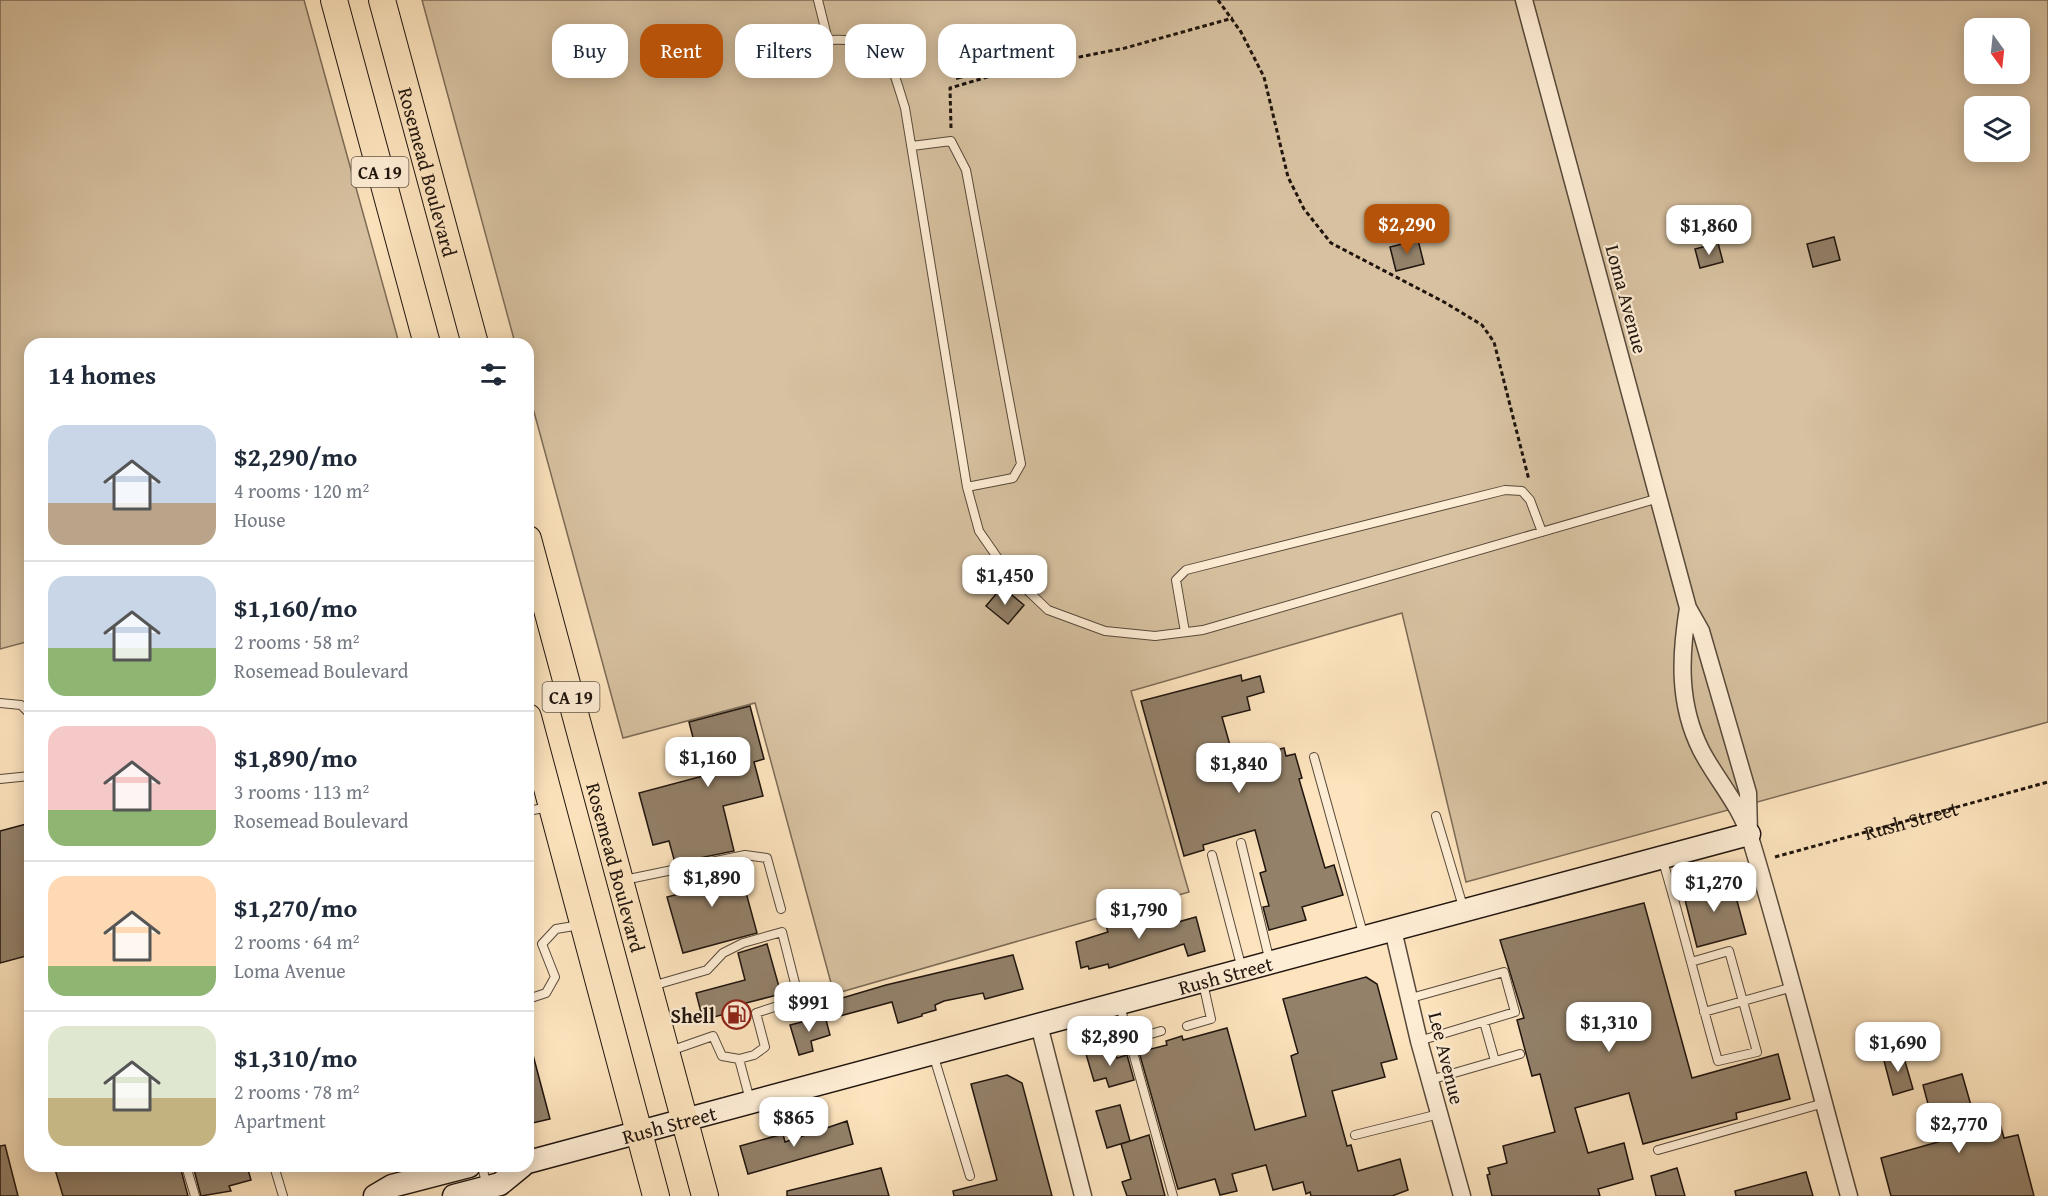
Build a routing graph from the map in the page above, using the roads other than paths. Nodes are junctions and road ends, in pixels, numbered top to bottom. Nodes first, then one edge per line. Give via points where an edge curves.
1 (334, 0) edge
2 (382, 0) edge
3 (818, 0) edge
4 (1524, 0) edge
5 (912, 147) junction
6 (425, 338) edge
7 (473, 338) edge
8 (967, 487) junction
9 (1660, 498) junction
10 (1542, 532) junction
11 (534, 561) edge
12 (1688, 608) junction
13 (1185, 632) junction
14 (0, 703) edge
15 (24, 708) edge
16 (1314, 757) dead end
17 (534, 763) edge
18 (24, 777) edge
19 (0, 779) edge
20 (540, 809) edge
21 (1436, 816) dead end
22 (1749, 834) junction
23 (1241, 843) dead end
24 (1212, 855) dead end
25 (1662, 857) junction
26 (620, 881) junction
27 (781, 909) dead end
28 (1464, 911) junction
29 (583, 924) junction
30 (1393, 930) junction
31 (1364, 937) junction
32 (1691, 962) junction
33 (1270, 963) junction
34 (1242, 970) junction
35 (1202, 981) junction
36 (649, 987) junction
37 (1793, 987) junction
38 (534, 997) edge
39 (1411, 998) junction
40 (1744, 1001) junction
41 (1119, 1003) junction
42 (1704, 1012) junction
43 (1484, 1022) junction
44 (1039, 1025) junction
45 (1187, 1026) dead end
46 (1161, 1031) dead end
47 (1130, 1040) junction
48 (1419, 1041) junction
49 (666, 1052) junction
50 (933, 1054) junction
51 (1520, 1054) dead end
52 (739, 1059) junction
53 (1495, 1061) junction
54 (1430, 1080) junction
55 (750, 1103) junction
56 (1824, 1103) junction
57 (1440, 1114) junction
58 (685, 1120) junction
59 (638, 1132) junction
60 (1355, 1135) dead end
61 (1658, 1150) dead end
62 (534, 1160) edge
63 (188, 1172) edge
64 (276, 1172) edge
65 (433, 1172) edge
66 (515, 1172) edge
67 (970, 1176) dead end
68 (486, 1183) edge
69 (403, 1189) edge
70 (195, 1196) edge
71 (283, 1196) edge
72 (375, 1196) edge
73 (454, 1196) edge
74 (656, 1196) edge
75 (705, 1196) edge
76 (1083, 1196) edge
77 (1173, 1196) edge
78 (1462, 1196) edge
79 (1849, 1196) edge

1 - 6 main road, CA 19
2 - 7 main road, Rosemead Boulevard / CA 19
3 - 5 lane via 828,40 854,39 878,48 890,60 906,108
4 - 9 street, Loma Avenue
5 - 8 lane
5 - 8 lane via 951,141 966,171 1021,464 1013,478
8 - 13 lane via 979,531 1006,570 1048,610 1105,631 1155,636
9 - 10 lane
9 - 12 street, Loma Avenue
10 - 13 lane
10 - 13 lane via 1530,500 1522,492 1504,490 1186,570 1176,580
11 - 26 main road, Rosemead Boulevard / CA 19
12 - 22 street, Loma Avenue via 1701,631 1748,792
12 - 22 street, Loma Avenue via 1681,684 1691,725 1701,751
14 - 15 lane
16 - 31 lane
17 - 20 main road, CA 19
18 - 19 lane
20 - 29 main road, CA 19
21 - 28 lane
22 - 25 street, Rush Street
22 - 37 street, Loma Avenue
23 - 33 lane
24 - 34 lane
25 - 28 street, Rush Street
25 - 32 lane
26 - 27 lane via 745,855 767,858
26 - 36 main road, Rosemead Boulevard / CA 19
28 - 30 street, Rush Street
29 - 38 lane via 556,929 542,944 555,976 546,993
29 - 59 main road, CA 19
30 - 31 street, Rush Street
30 - 39 street, Lee Avenue
31 - 33 street, Rush Street
32 - 40 lane via 1729,951
32 - 42 lane
33 - 34 street, Rush Street
34 - 35 street, Rush Street
35 - 41 street, Rush Street
35 - 45 lane via 1211,1019
36 - 49 main road, Rosemead Boulevard / CA 19
36 - 52 lane via 707,970 723,953 782,932 798,995 787,1003 756,1013 765,1047
37 - 40 lane
37 - 56 street, Loma Avenue
39 - 43 lane via 1504,972 1515,1012
39 - 48 street, Lee Avenue
40 - 42 lane
40 - 42 lane via 1757,1052 1718,1061
41 - 44 street, Rush Street
41 - 47 lane
43 - 48 lane
43 - 53 lane
44 - 50 street, Rush Street
44 - 76 street
46 - 47 lane
47 - 77 lane
48 - 54 street, Lee Avenue
49 - 52 lane via 713,1036 722,1056
49 - 58 main road, Rosemead Boulevard / CA 19
50 - 55 street, Rush Street
50 - 67 lane
51 - 53 lane
52 - 55 lane
53 - 54 lane
54 - 57 street, Lee Avenue
55 - 58 street, Rush Street
56 - 61 lane
56 - 79 street, Loma Avenue
57 - 60 lane
57 - 78 street, Lee Avenue
58 - 59 street, Rush Street
58 - 75 main road, Rosemead Boulevard / CA 19
59 - 62 street, Rush Street
59 - 74 main road, CA 19
63 - 70 lane
64 - 71 lane
65 - 69 street
66 - 68 street via 501,1184
68 - 73 street
69 - 72 street

